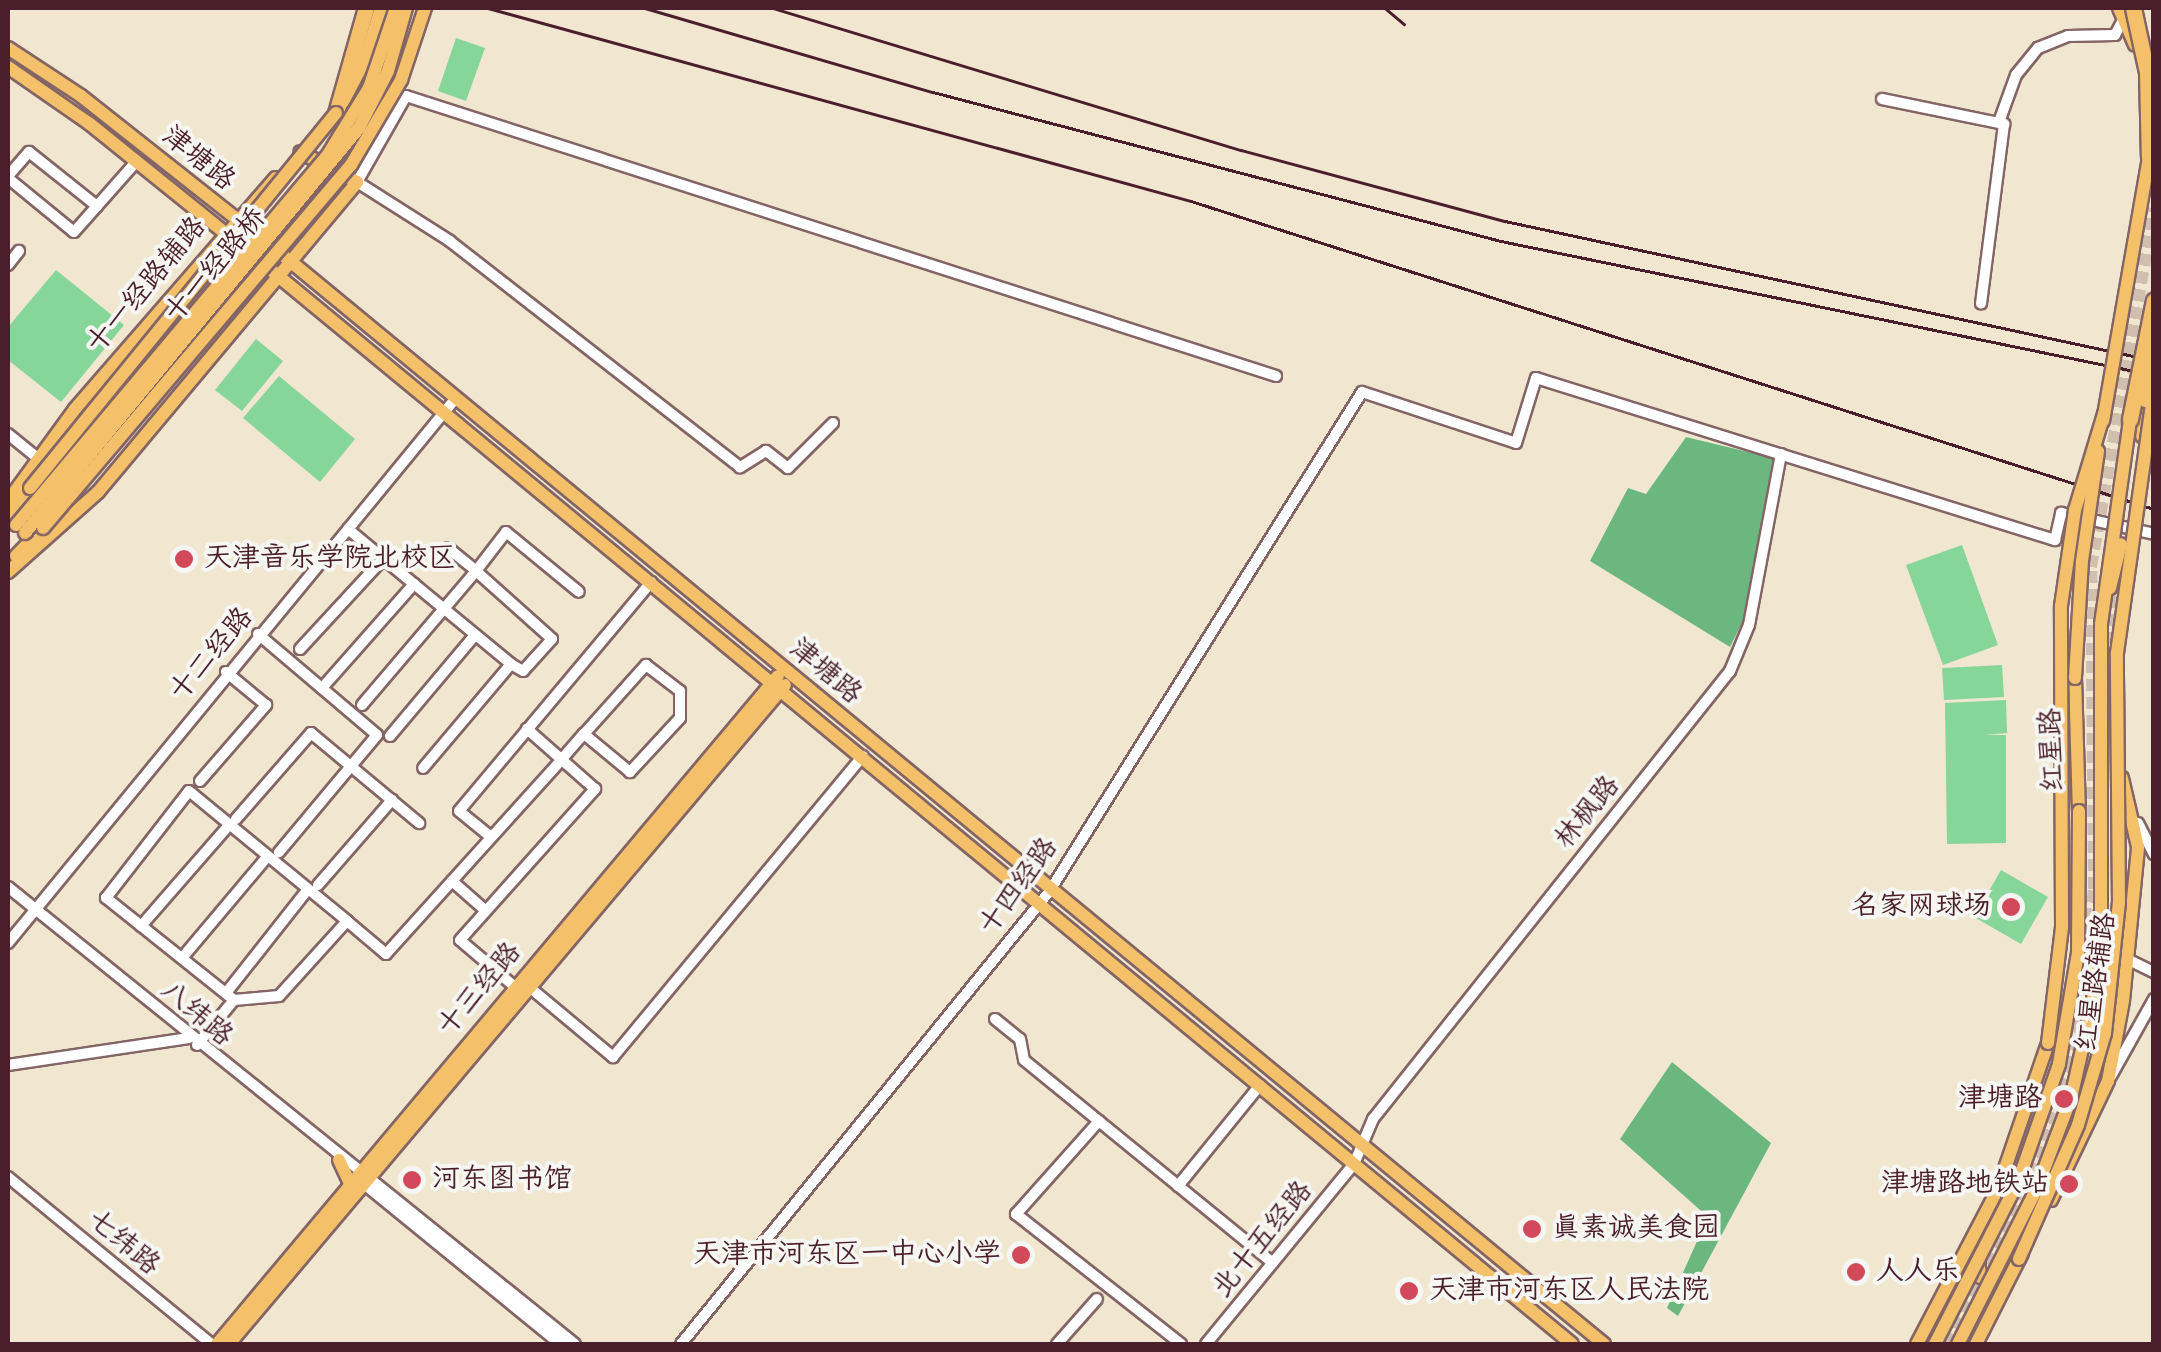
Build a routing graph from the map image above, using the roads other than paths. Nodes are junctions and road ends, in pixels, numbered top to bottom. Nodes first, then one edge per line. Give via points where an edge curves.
1 (366, 8) edge
2 (381, 8) edge
3 (396, 8) edge
4 (406, 8) edge
5 (426, 8) edge
6 (2125, 10) edge
7 (9, 50) edge
8 (8, 67) edge
9 (2149, 83) edge
10 (1882, 99) dead end
11 (336, 113) junction
12 (1998, 122) junction
13 (2154, 131) edge
14 (2149, 158) junction
15 (136, 162) junction
16 (8, 177) edge
17 (357, 182) junction
18 (97, 206) junction
19 (236, 222) junction
20 (224, 234) junction
21 (19, 251) dead end
22 (290, 261) junction
23 (8, 265) edge
24 (277, 275) junction
25 (2154, 303) edge
26 (1981, 304) dead end
27 (1276, 376) dead end
28 (2154, 391) edge
29 (455, 399) junction
30 (443, 413) junction
31 (2104, 414) junction
32 (2130, 419) joint
33 (833, 422) dead end
34 (8, 434) edge
35 (1781, 454) junction
36 (2141, 454) junction
37 (38, 458) junction
38 (2135, 492) junction
39 (8, 501) edge
40 (14, 528) edge
41 (348, 529) junction
42 (2154, 534) edge
43 (448, 548) dead end
44 (8, 556) edge
45 (383, 559) junction
46 (8, 568) edge
47 (476, 571) junction
48 (651, 582) junction
49 (414, 584) junction
50 (578, 592) dead end
51 (445, 610) junction
52 (2101, 624) junction
53 (258, 634) junction
54 (475, 635) junction
55 (300, 650) dead end
56 (511, 664) junction
57 (226, 672) junction
58 (787, 674) junction
59 (322, 688) junction
60 (779, 690) junction
61 (812, 704) junction
62 (362, 705) dead end
63 (751, 716) junction
64 (526, 729) junction
65 (584, 734) junction
66 (390, 736) dead end
67 (863, 756) junction
68 (561, 760) junction
69 (350, 765) junction
70 (423, 768) dead end
71 (2122, 778) dead end
72 (200, 781) dead end
73 (392, 800) junction
74 (233, 821) junction
75 (419, 823) dead end
76 (2138, 824) junction
77 (491, 838) junction
78 (274, 854) junction
79 (2154, 854) edge
80 (452, 881) junction
81 (8, 887) edge
82 (313, 887) junction
83 (1049, 892) junction
84 (1039, 903) junction
85 (36, 910) junction
86 (486, 911) junction
87 (347, 922) junction
88 (141, 926) junction
89 (8, 944) edge
90 (182, 958) junction
91 (2127, 958) junction
92 (2154, 972) edge
93 (522, 987) junction
94 (230, 996) junction
95 (2154, 1000) edge
96 (995, 1019) dead end
97 (194, 1041) junction
98 (8, 1065) edge
99 (2108, 1081) junction
100 (1260, 1085) junction
101 (1099, 1121) junction
102 (1363, 1149) junction
103 (375, 1152) junction
104 (339, 1160) junction
105 (1354, 1164) junction
106 (8, 1177) edge
107 (359, 1179) junction
108 (1178, 1186) junction
109 (1978, 1228) junction
110 (2020, 1259) junction
111 (1273, 1263) junction
112 (1980, 1278) dead end
113 (1097, 1299) dead end
114 (214, 1344) edge
115 (229, 1344) edge
116 (560, 1344) edge
117 (575, 1344) edge
118 (681, 1344) edge
119 (1057, 1344) edge
120 (1181, 1344) edge
121 (1206, 1344) edge
122 (1572, 1344) edge
123 (1604, 1344) edge
124 (1917, 1344) edge
125 (1935, 1344) edge
126 (1958, 1344) edge
127 (1976, 1344) edge

1 - 11 highway
2 - 11 main road via 365,60
3 - 40 main road, 十一经路桥, bridge via 368,88 329,153
4 - 40 main road, 十一经路桥, bridge via 380,90 360,128
5 - 46 main road, 十一经路桥, bridge via 401,80 351,165
6 - 9 main road
6 - 12 street via 2116,35 2054,39 2038,48 2016,75
6 - 14 highway, bridge via 2147,72
7 - 19 main road, 津塘路 via 91,104
8 - 15 main road, 津塘路
10 - 12 street
11 - 40 main road, bridge via 30,488
12 - 26 street via 2004,136
13 - 14 highway, 红星路, bridge
14 - 31 main road, 红星路, bridge
15 - 18 street
15 - 20 main road, 津塘路
16 - 18 street via 29,152
16 - 18 street via 74,232
17 - 19 main road, 十一经路辅路 via 303,149
17 - 22 main road
17 - 27 street via 406,96
17 - 33 street via 450,241 740,467 766,450 788,468
19 - 20 main road, 十一经路辅路
19 - 22 main road, 津塘路
20 - 24 main road, 津塘路
20 - 37 main road, 十一经路辅路
21 - 23 street
22 - 24 main road
22 - 29 main road, 津塘路
24 - 30 main road, 津塘路
24 - 46 main road via 98,492
25 - 32 highway, 红星路, bridge
25 - 36 main road, bridge
28 - 36 main road, bridge
29 - 30 street, 十二经路
29 - 58 main road, 津塘路
30 - 41 street, 十二经路
30 - 48 main road, 津塘路
31 - 109 main road, bridge via 2076,510 2061,606 2062,944 2048,1043 2014,1152
31 - 125 main road, 红星路, bridge via 2076,616 2081,894 2068,1024 2018,1182
32 - 52 main road, 红星路, bridge
34 - 37 street
35 - 42 street via 2054,540 2061,513
35 - 83 street, 十四经路 via 1536,378 1516,443 1362,392
35 - 102 street, 林枫路 via 1749,624 1730,671 1373,1119
36 - 38 main road, bridge
37 - 39 main road, 十一经路辅路
38 - 52 main road, bridge
38 - 110 main road, bridge via 2117,652 2119,902 2104,1034 2078,1126
40 - 44 main road
41 - 45 street
41 - 53 street, 十二经路
43 - 47 street
45 - 49 street
45 - 55 street
47 - 50 street via 506,532
47 - 51 street
47 - 56 street via 552,639 524,671
48 - 60 main road, 津塘路
48 - 64 street
49 - 51 street
49 - 59 street
51 - 54 street
51 - 62 street
52 - 126 main road, 红星路, bridge via 2102,915 2092,1000 2071,1098 2037,1188
53 - 57 street, 十二经路
53 - 59 street
54 - 56 street
54 - 66 street
56 - 70 street
57 - 72 street via 266,705
57 - 85 street, 十二经路
58 - 60 main road, 十三经路
58 - 61 main road, 津塘路
59 - 69 street via 377,734
60 - 61 main road
60 - 63 main road, 十三经路
61 - 63 main road via 781,705
61 - 67 main road, 津塘路
61 - 83 main road, 津塘路
63 - 93 main road, 十三经路
64 - 68 street
64 - 77 street via 460,811
65 - 65 street via 646,666 680,691 680,718 630,772
65 - 68 street
67 - 84 main road, 津塘路
67 - 93 street via 613,1057
68 - 77 street
68 - 86 street via 594,789
69 - 73 street
69 - 74 street via 311,734
69 - 78 street
71 - 76 main road, 红星路辅路
73 - 75 street
73 - 82 street
74 - 78 street
74 - 88 street
74 - 88 street via 190,790 106,898
76 - 79 street
76 - 91 main road, 红星路辅路
77 - 80 street
78 - 82 street
78 - 90 street
80 - 86 street
80 - 87 street via 386,954
81 - 85 street, 八纬路
82 - 87 street
82 - 94 street
83 - 84 street, 十四经路
83 - 102 main road, 津塘路
84 - 100 main road, 津塘路
84 - 118 street, 十四经路
85 - 89 street, 十二经路
85 - 97 street, 八纬路
86 - 93 street via 460,940
87 - 94 street via 279,996
88 - 90 street
90 - 94 street
91 - 92 street
91 - 99 main road, 红星路辅路
93 - 103 main road, 十三经路
93 - 107 main road, 十三经路
94 - 97 street
95 - 99 street
96 - 101 street via 1020,1039 1024,1060
97 - 98 street
97 - 104 street, 八纬路
99 - 110 main road, 红星路辅路
100 - 105 main road, 津塘路
100 - 108 street
101 - 108 street
101 - 120 street via 1016,1214
102 - 105 street, 林枫路
102 - 123 main road, 津塘路
103 - 104 main road via 358,1162
103 - 107 main road, 十三经路
104 - 107 main road
105 - 111 street, 北十五经路
105 - 122 main road, 津塘路
106 - 114 street, 七纬路
107 - 114 main road, 十三经路
107 - 115 main road
107 - 116 street
107 - 117 street
108 - 111 street
109 - 112 main road
109 - 124 main road
110 - 127 main road, 红星路辅路
111 - 121 street, 北十五经路
113 - 119 street

